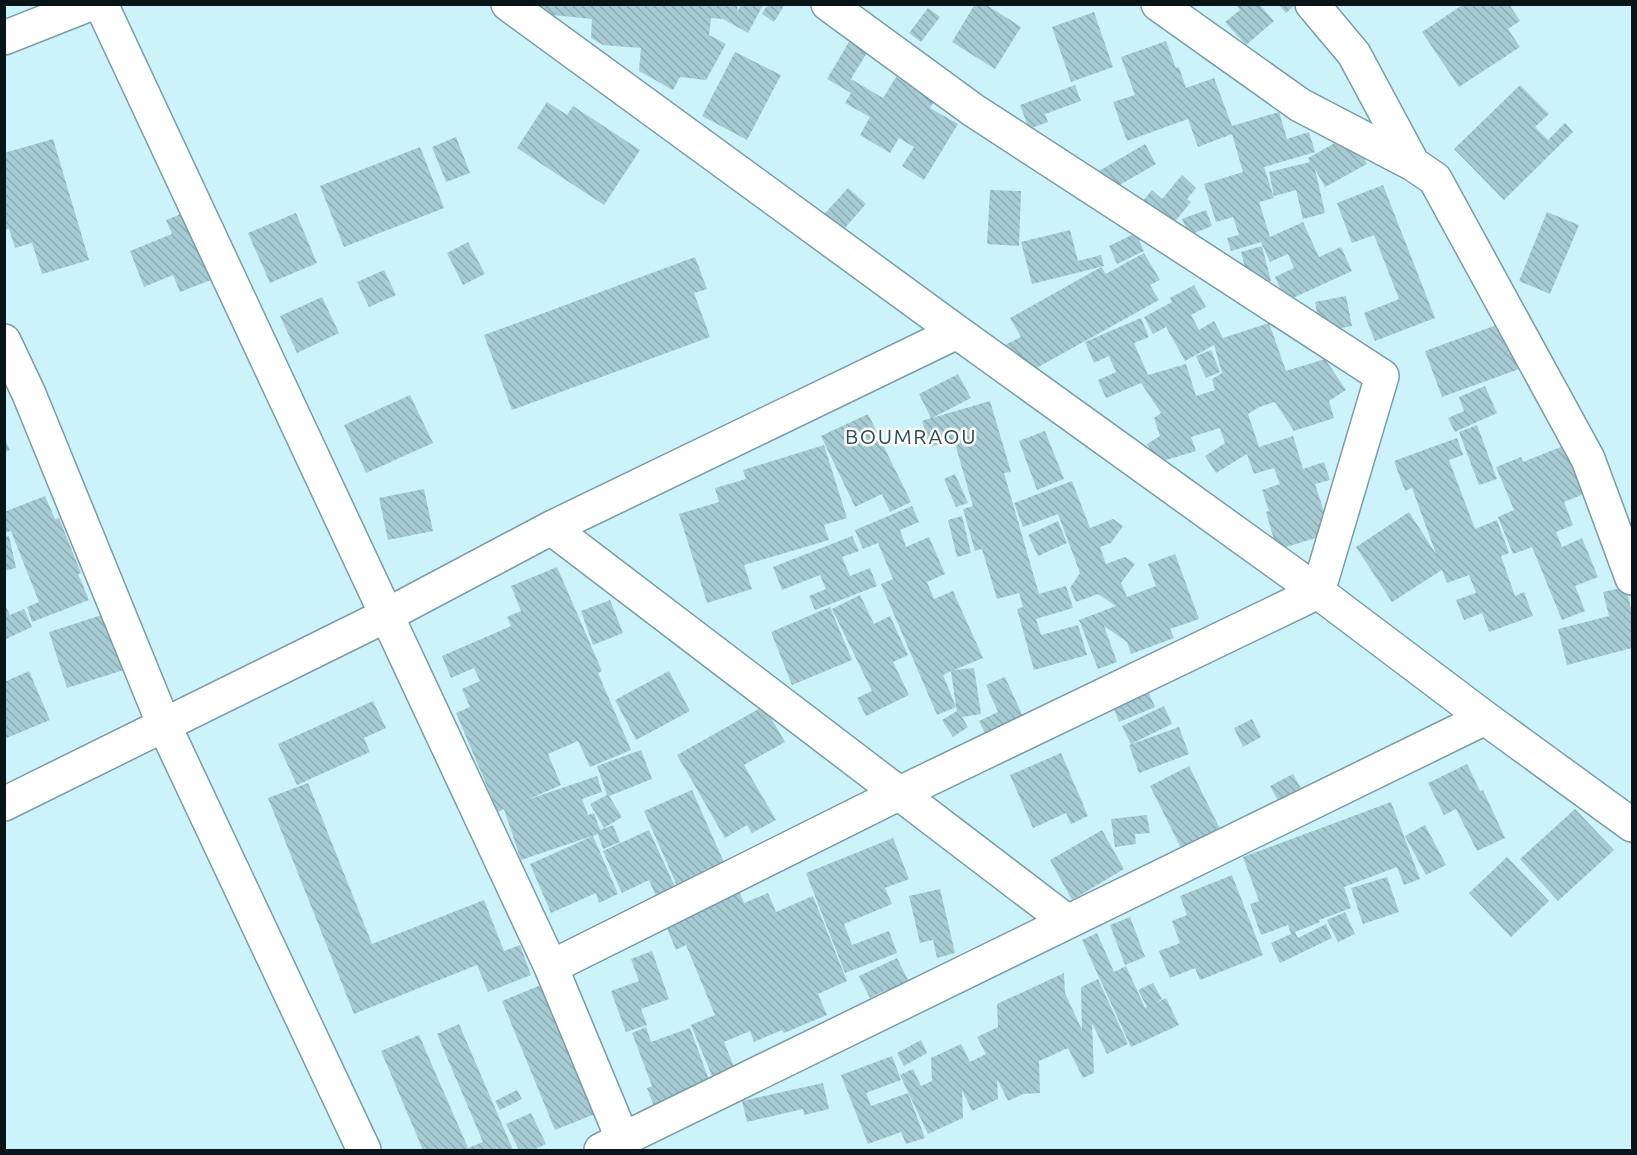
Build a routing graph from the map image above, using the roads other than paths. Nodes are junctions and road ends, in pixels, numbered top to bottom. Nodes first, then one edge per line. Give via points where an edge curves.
1 (90, 4) edge
2 (101, 4) edge
3 (508, 4) edge
4 (828, 4) edge
5 (1158, 4) edge
6 (1312, 4) edge
7 (4, 38) edge
8 (1413, 164) junction
9 (957, 332) junction
10 (4, 342) edge
11 (551, 528) junction
12 (1632, 578) edge
13 (1318, 592) junction
14 (387, 615) junction
15 (1485, 718) junction
16 (164, 725) junction
17 (900, 793) junction
18 (4, 804) edge
19 (1632, 825) edge
20 (1068, 922) junction
21 (551, 967) junction
22 (612, 1145) edge
23 (364, 1150) edge

1 - 7 street
2 - 14 street
3 - 9 street
4 - 13 street via 973,110 1383,376
5 - 8 street via 1300,105
6 - 8 street via 1354,54
8 - 12 street via 1435,179 1588,459
9 - 11 street
9 - 13 street
10 - 16 street via 29,394
11 - 14 street
11 - 17 street
13 - 15 street
13 - 17 street
14 - 16 street
14 - 21 street
15 - 19 street
15 - 20 street
16 - 18 street
16 - 23 street
17 - 20 street
17 - 21 street
20 - 22 street
21 - 22 street

